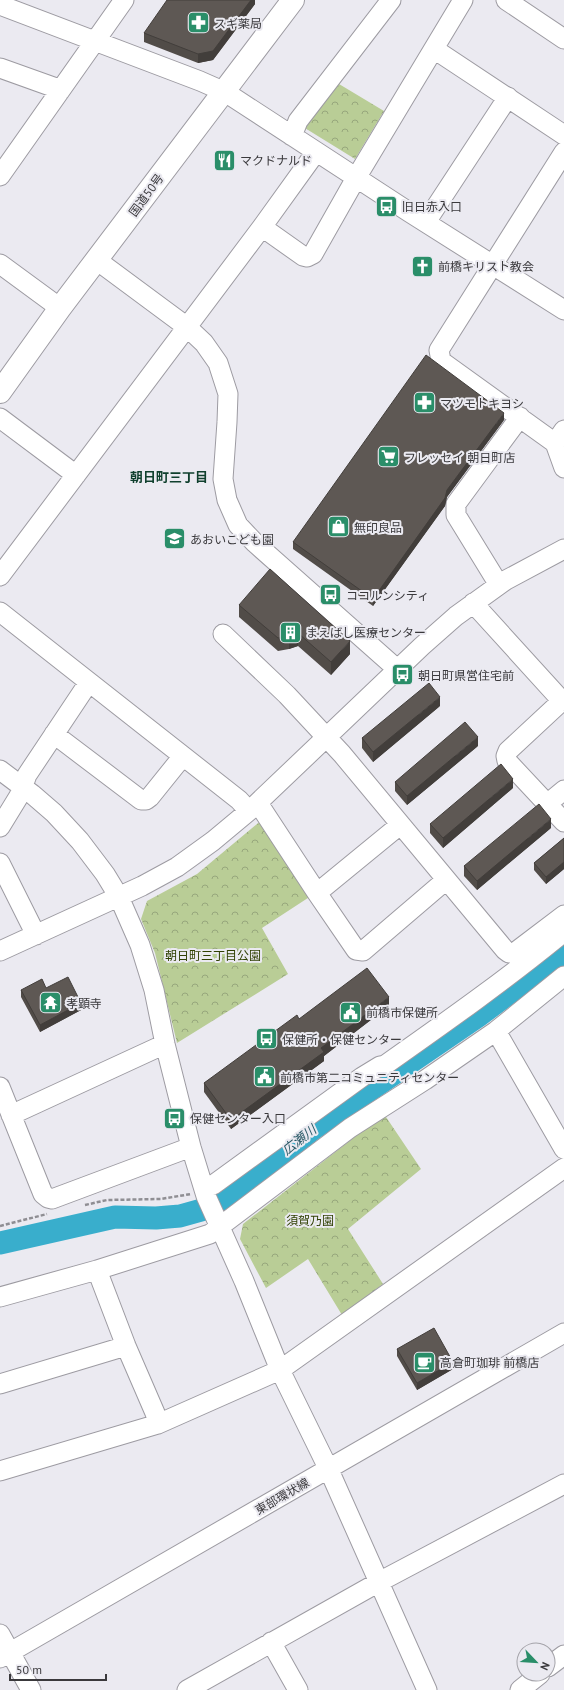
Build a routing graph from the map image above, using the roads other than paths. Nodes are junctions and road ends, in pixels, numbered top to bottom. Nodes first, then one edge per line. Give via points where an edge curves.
1 (124, 0) edge
2 (293, 0) edge
3 (391, 0) edge
4 (463, 0) edge
5 (506, 0) edge
6 (0, 5) edge
7 (564, 39) edge
8 (95, 42) junction
9 (434, 49) junction
10 (0, 68) edge
11 (60, 91) junction
12 (225, 92) junction
13 (508, 97) junction
14 (564, 135) edge
15 (292, 136) junction
16 (8, 150) edge
17 (316, 152) junction
18 (564, 152) edge
19 (0, 176) edge
20 (356, 178) junction
21 (426, 222) junction
22 (262, 227) junction
23 (98, 261) junction
24 (0, 264) edge
25 (494, 265) junction
26 (60, 308) junction
27 (564, 310) edge
28 (186, 327) junction
29 (0, 392) edge
30 (520, 417) junction
31 (0, 418) edge
32 (560, 437) edge
33 (564, 468) edge
34 (76, 475) junction
35 (564, 549) edge
36 (0, 576) edge
37 (499, 585) junction
38 (473, 603) junction
39 (0, 612) edge
40 (223, 634) dead end
41 (397, 670) junction
42 (89, 682) junction
43 (563, 700) edge
44 (54, 734) junction
45 (326, 737) junction
46 (183, 756) junction
47 (0, 770) edge
48 (23, 787) junction
49 (564, 790) edge
50 (547, 804) junction
51 (253, 807) junction
52 (564, 822) edge
53 (400, 825) junction
54 (0, 827) edge
55 (1, 868) edge
56 (446, 880) junction
57 (317, 893) junction
58 (119, 897) junction
59 (564, 915) edge
60 (564, 932) edge
61 (36, 935) junction
62 (0, 951) edge
63 (562, 981) edge
64 (496, 1031) junction
65 (165, 1044) junction
66 (0, 1087) edge
67 (11, 1115) junction
68 (191, 1147) junction
69 (564, 1149) edge
70 (564, 1168) edge
71 (204, 1191) junction
72 (217, 1222) junction
73 (97, 1270) junction
74 (0, 1297) edge
75 (564, 1333) edge
76 (126, 1346) junction
77 (280, 1370) junction
78 (0, 1384) edge
79 (158, 1424) junction
80 (0, 1470) edge
81 (329, 1470) junction
82 (564, 1484) edge
83 (379, 1582) junction
84 (0, 1634) edge
85 (271, 1642) junction
86 (564, 1654) edge
87 (5, 1655) edge
88 (556, 1660) edge
89 (530, 1682) edge
90 (31, 1690) edge
91 (187, 1690) edge
92 (298, 1690) edge
93 (427, 1690) edge
94 (520, 1690) edge

1 - 8 street
2 - 12 highway, 国道50号
3 - 15 street via 298,121
4 - 9 street
5 - 7 street
6 - 8 street
8 - 11 street
8 - 12 street
9 - 13 street
9 - 20 street
10 - 11 street
11 - 16 street
12 - 15 street
12 - 23 highway, 国道50号
13 - 14 street
13 - 21 street
15 - 17 street
16 - 19 street
17 - 20 street
17 - 22 street
18 - 25 street
20 - 21 street
20 - 22 street via 313,254 308,257
21 - 25 street
22 - 28 street
23 - 26 highway, 国道50号
23 - 28 street
24 - 26 street
25 - 27 street
25 - 30 street via 438,350 441,361
26 - 29 highway, 国道50号
28 - 34 street
28 - 41 street via 204,343 218,363 228,394 223,479 227,500 238,525
30 - 32 street
30 - 37 street via 455,508 456,515
31 - 34 street
32 - 33 street
34 - 36 street
35 - 37 street
37 - 38 street
38 - 41 street via 446,624
38 - 43 street
39 - 42 street
40 - 45 street via 287,695
41 - 45 street
42 - 44 street
42 - 46 street
43 - 50 street via 508,751 506,756 507,761
44 - 46 street via 141,800 150,797
44 - 48 street via 26,775
45 - 51 street
45 - 53 street
46 - 51 street via 239,800
47 - 48 street
48 - 54 street
48 - 58 street via 54,813 80,841
49 - 50 street
50 - 52 street
51 - 57 street
51 - 58 street via 177,867
53 - 56 street
53 - 57 street
55 - 61 street
56 - 57 street via 363,951 356,950
56 - 59 street via 509,953 517,951
58 - 61 street
58 - 65 street via 140,945 152,983
60 - 71 street via 430,1033 385,1065 362,1076
61 - 62 street
63 - 64 street
64 - 69 street
64 - 72 street via 350,1128
65 - 67 street
65 - 68 street
66 - 67 street
67 - 68 street via 43,1194 52,1199
68 - 71 street
70 - 77 street
71 - 72 street
72 - 73 street via 210,1234
72 - 77 street
73 - 74 street
73 - 76 street
75 - 81 street, 東部環状線
76 - 78 street
76 - 79 street
77 - 79 street
77 - 81 street
79 - 80 street
81 - 83 street
81 - 87 street, 東部環状線
82 - 83 street
83 - 85 street
83 - 93 street
84 - 87 street
85 - 91 street
85 - 92 street
86 - 88 street
87 - 90 street
89 - 94 street

